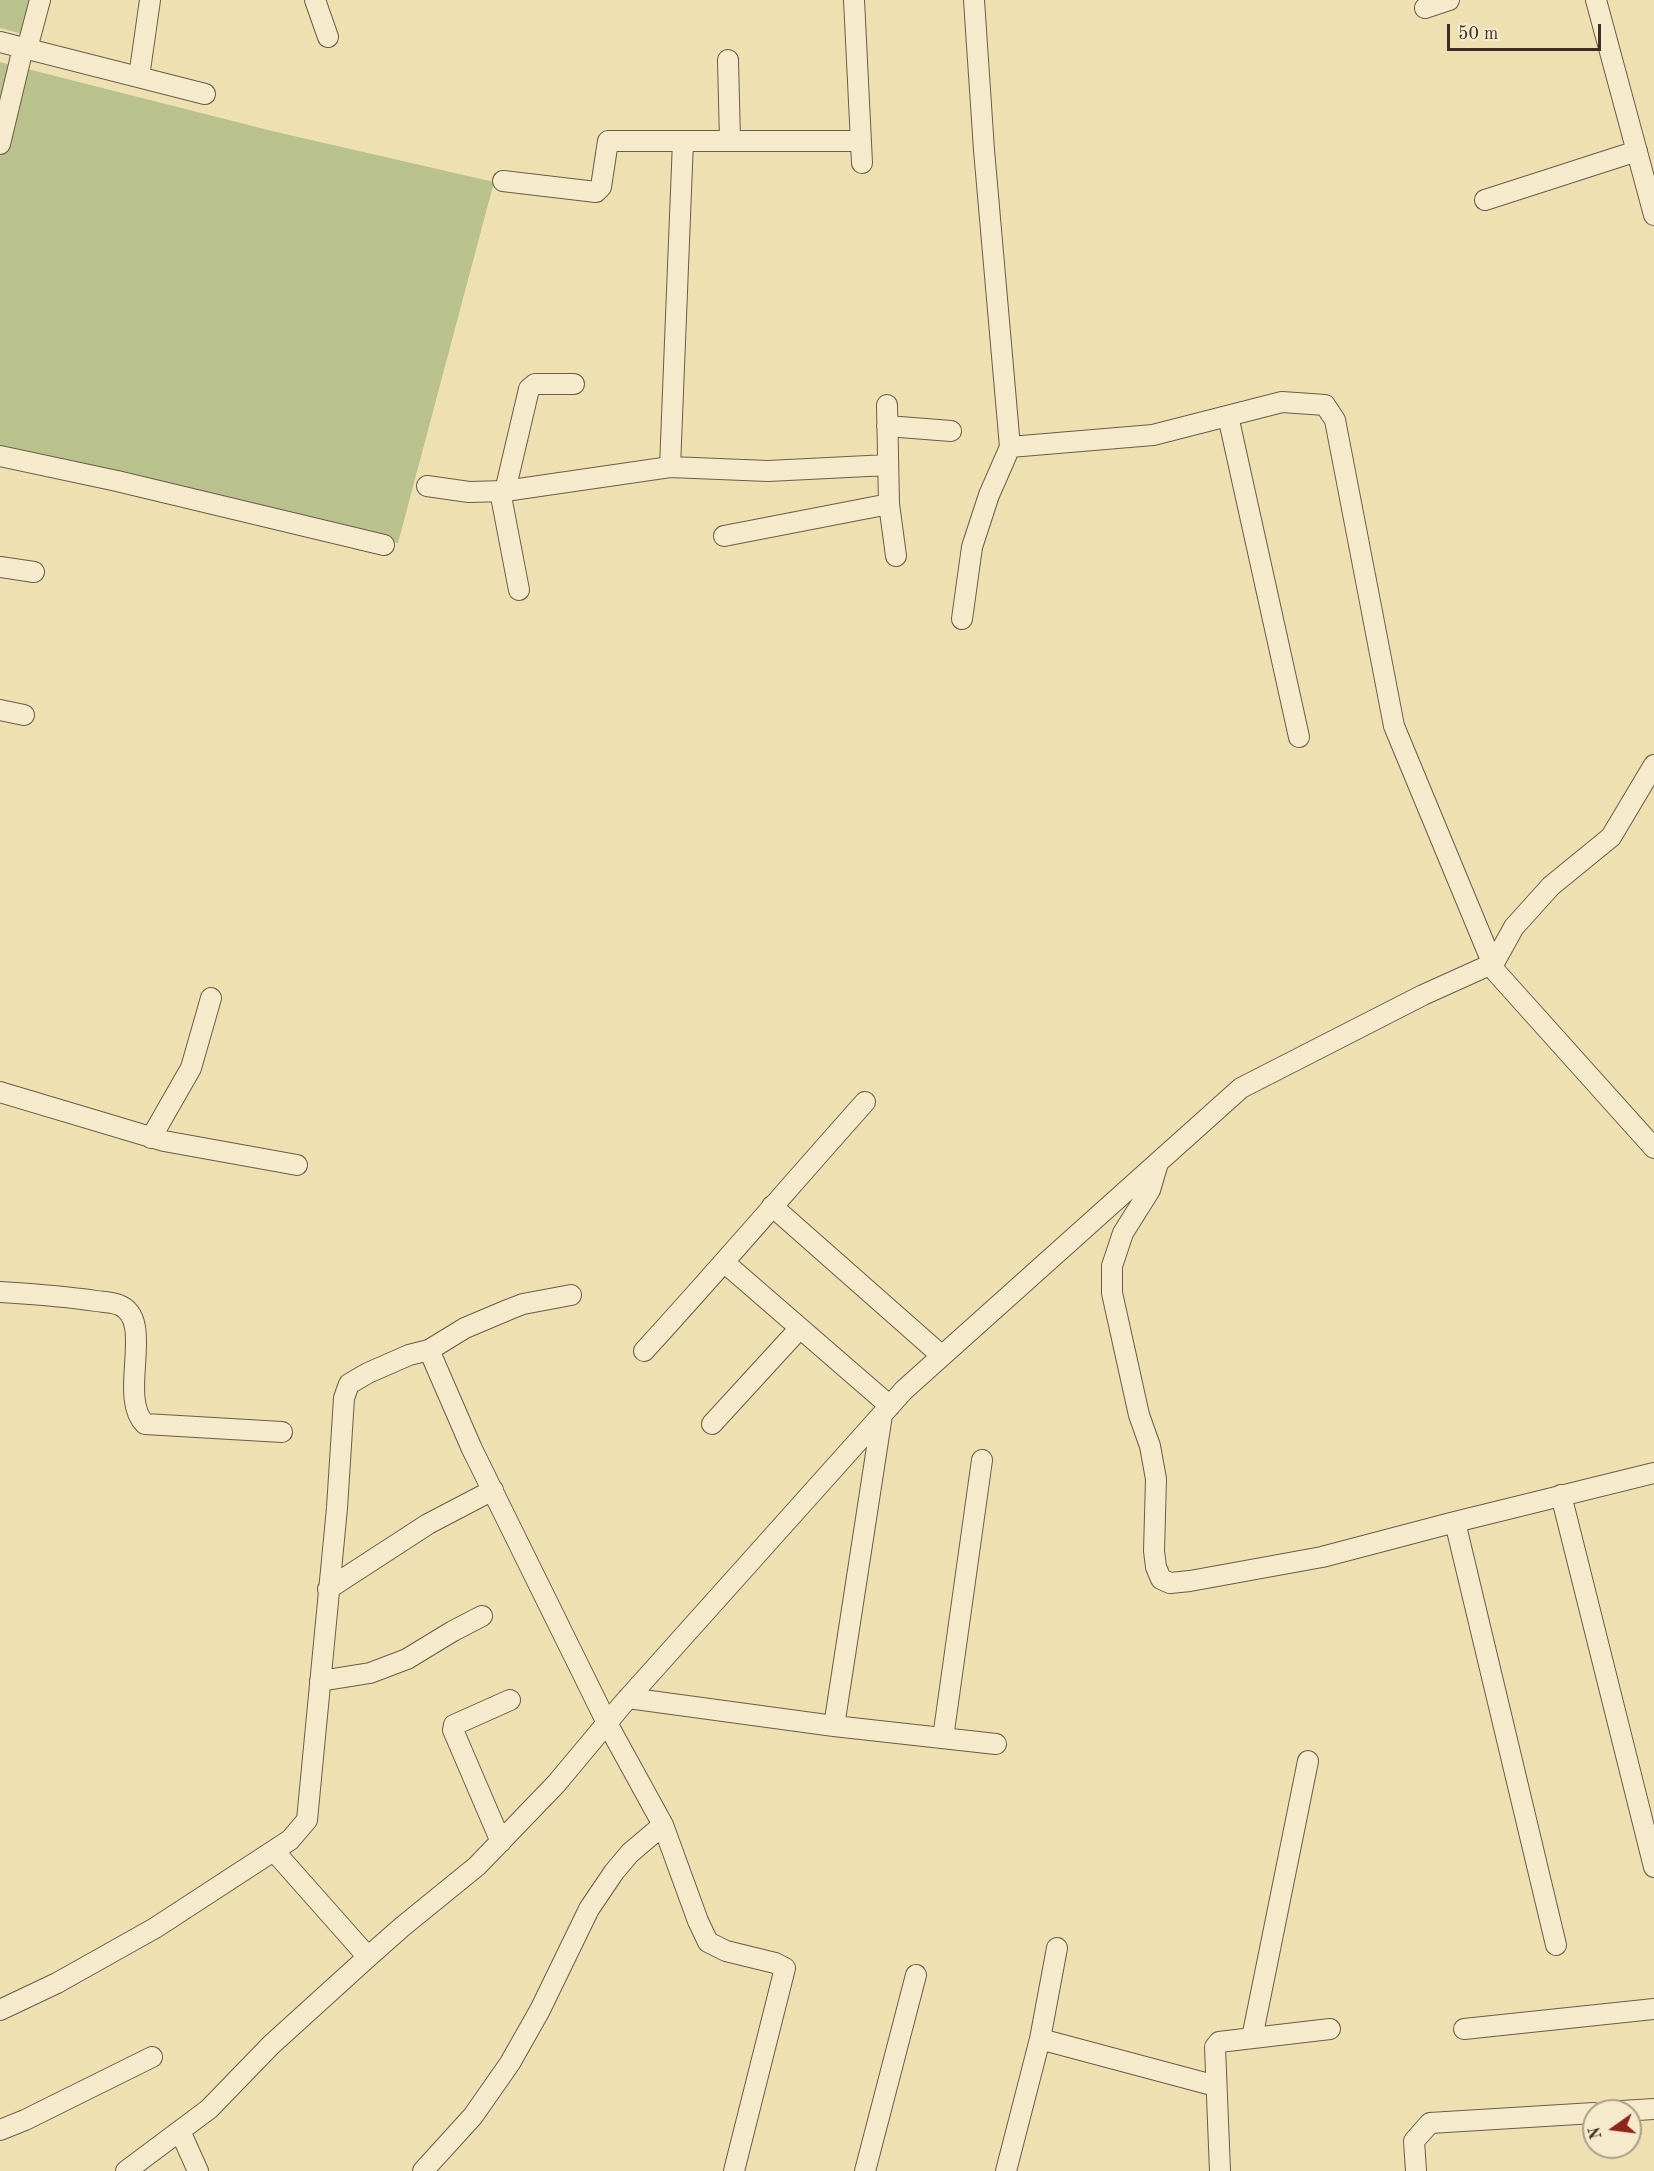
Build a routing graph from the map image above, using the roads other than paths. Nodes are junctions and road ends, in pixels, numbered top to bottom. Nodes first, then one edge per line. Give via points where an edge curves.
1 (40, 0) edge
2 (150, 0) edge
3 (315, 0) edge
4 (854, 0) edge
5 (974, 0) edge
6 (1449, 0) edge
7 (1596, 0) edge
8 (1425, 8) dead end
9 (328, 37) dead end
10 (0, 42) edge
11 (25, 49) junction
12 (728, 60) dead end
13 (139, 77) junction
14 (205, 94) dead end
15 (683, 141) junction
16 (730, 141) junction
17 (861, 141) junction
18 (0, 144) edge
19 (1637, 151) junction
20 (862, 163) dead end
21 (503, 181) dead end
22 (1485, 200) dead end
23 (1654, 215) edge
24 (574, 384) dead end
25 (887, 405) dead end
26 (1228, 416) junction
27 (887, 426) junction
28 (951, 431) dead end
29 (1010, 447) junction
30 (0, 456) edge
31 (888, 465) junction
32 (670, 467) junction
33 (427, 486) dead end
34 (502, 491) junction
35 (889, 504) junction
36 (724, 536) dead end
37 (384, 545) dead end
38 (896, 556) dead end
39 (0, 567) edge
40 (34, 572) dead end
41 (519, 590) dead end
42 (962, 619) dead end
43 (0, 710) edge
44 (24, 715) dead end
45 (1299, 737) dead end
46 (1654, 765) edge
47 (1494, 963) junction
48 (211, 998) dead end
49 (0, 1092) edge
50 (865, 1102) dead end
51 (151, 1138) junction
52 (1654, 1148) edge
53 (1158, 1163) junction
54 (297, 1165) dead end
55 (772, 1206) junction
56 (725, 1263) junction
57 (0, 1292) edge
58 (572, 1295) dead end
59 (800, 1328) junction
60 (429, 1350) junction
61 (644, 1351) dead end
62 (942, 1356) junction
63 (886, 1411) junction
64 (712, 1424) dead end
65 (282, 1432) dead end
66 (982, 1460) dead end
67 (1654, 1473) edge
68 (493, 1490) junction
69 (1561, 1495) junction
70 (1455, 1522) junction
71 (328, 1590) junction
72 (482, 1616) dead end
73 (320, 1681) junction
74 (628, 1698) junction
75 (510, 1700) dead end
76 (607, 1723) junction
77 (834, 1725) junction
78 (943, 1738) junction
79 (996, 1744) dead end
80 (1308, 1761) dead end
81 (663, 1825) junction
82 (501, 1842) junction
83 (274, 1851) junction
84 (1654, 1867) edge
85 (1556, 1945) dead end
86 (1057, 1948) dead end
87 (368, 1957) junction
88 (916, 1975) dead end
89 (1654, 2009) edge
90 (0, 2010) edge
91 (1330, 2029) dead end
92 (1464, 2029) dead end
93 (1252, 2038) junction
94 (1040, 2039) junction
95 (152, 2057) dead end
96 (1216, 2086) junction
97 (1582, 2114) edge
98 (0, 2130) edge
99 (180, 2131) junction
100 (126, 2171) edge
101 (198, 2171) edge
102 (423, 2171) edge
103 (734, 2171) edge
104 (865, 2171) edge
105 (1006, 2171) edge
106 (1220, 2171) edge
107 (1416, 2171) edge

1 - 11 street
2 - 13 street
3 - 9 street
4 - 17 street
5 - 29 street
6 - 8 street
7 - 19 street
10 - 11 street
11 - 13 street
11 - 18 street
12 - 16 street
13 - 14 street
15 - 16 street
15 - 21 street via 608,141 601,187 596,192
15 - 32 street
16 - 17 street
17 - 20 street
19 - 22 street
19 - 23 street
24 - 34 street via 535,384 529,389
25 - 27 street
26 - 29 street via 1153,435
26 - 45 street
26 - 47 street via 1282,402 1326,405 1335,420 1394,726
27 - 28 street
27 - 31 street
29 - 42 street via 972,547
30 - 37 street
31 - 32 street via 768,471
31 - 35 street
32 - 34 street
33 - 34 street via 469,492
34 - 41 street
35 - 36 street
35 - 38 street
39 - 40 street
43 - 44 street
46 - 47 street via 1611,837 1551,886 1514,927
47 - 52 street via 1496,972
47 - 53 street via 1241,1088
48 - 51 street via 191,1068
49 - 51 street
50 - 55 street
51 - 54 street
53 - 62 street
53 - 70 street via 1150,1190 1123,1233 1112,1266 1112,1293 1156,1479 1154,1551 1161,1579 1170,1583 1190,1581 1322,1557
55 - 56 street
55 - 62 street
56 - 59 street
56 - 61 street
57 - 65 street via 121,1305 137,1330 134,1404 145,1424
58 - 60 street via 523,1304 465,1328
59 - 63 street
59 - 64 street
60 - 68 street
60 - 71 street via 409,1355 349,1384 344,1398
62 - 63 street
63 - 74 street
63 - 77 street
66 - 78 street
67 - 69 street
68 - 71 street via 428,1524
68 - 76 street
69 - 70 street
69 - 84 street
70 - 85 street
71 - 73 street
72 - 73 street via 407,1659 370,1673
73 - 83 street via 307,1820
74 - 76 street
74 - 77 street
75 - 82 street via 454,1725 453,1730
76 - 81 street
76 - 82 street
77 - 78 street
78 - 79 street
80 - 93 street
81 - 102 street via 614,1872 589,1909 510,2063 473,2116
81 - 103 street via 708,1942 785,1968
82 - 87 street
83 - 87 street
83 - 90 street via 155,1928
86 - 94 street
87 - 99 street via 271,2045 209,2109
88 - 104 street
89 - 92 street
91 - 93 street
93 - 96 street via 1219,2042 1215,2047
94 - 96 street
94 - 105 street
95 - 98 street
96 - 106 street
97 - 107 street via 1430,2123 1414,2140
99 - 100 street
99 - 101 street

